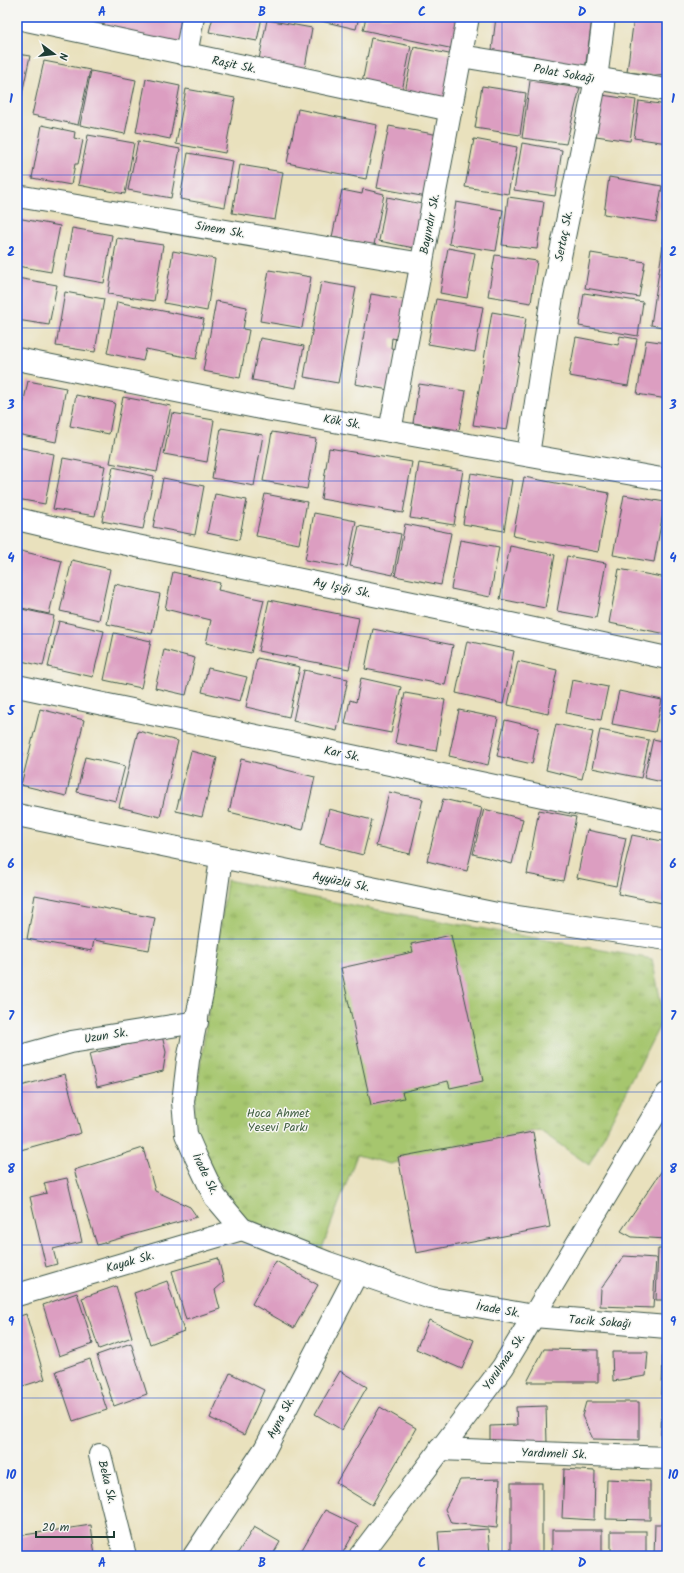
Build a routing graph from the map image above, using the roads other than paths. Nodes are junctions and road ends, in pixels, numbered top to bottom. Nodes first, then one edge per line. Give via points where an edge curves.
1 (193, 17) edge
2 (468, 17) edge
3 (604, 17) edge
4 (17, 18) edge
5 (186, 55) junction
6 (461, 56) junction
7 (596, 79) junction
8 (667, 90) edge
9 (451, 110) junction
10 (17, 196) edge
11 (422, 264) junction
12 (17, 359) edge
13 (390, 431) junction
14 (528, 455) junction
15 (667, 480) edge
16 (17, 519) edge
17 (667, 658) edge
18 (17, 686) edge
19 (17, 815) edge
20 (667, 822) edge
21 (221, 858) junction
22 (667, 939) edge
23 (197, 1022) junction
24 (17, 1057) edge
25 (666, 1097) edge
26 (242, 1229) junction
27 (357, 1273) junction
28 (17, 1295) edge
29 (534, 1316) junction
30 (667, 1327) edge
31 (440, 1449) junction
32 (100, 1455) dead end
33 (667, 1458) edge
34 (125, 1556) edge
35 (194, 1556) edge
36 (360, 1556) edge

1 - 5 street
2 - 6 street, Bayındır Sk.
3 - 7 street, Sertaç Sk.
4 - 5 street, Raşit Sk.
5 - 9 street, Raşit Sk.
6 - 7 street, Polat Sokağı
6 - 9 street, Bayındır Sk.
7 - 8 street, Polat Sokağı
7 - 14 street, Sertaç Sk. via 552,296
9 - 11 street, Bayındır Sk.
10 - 11 street, Sinem Sk.
11 - 13 street, Bayındır Sk.
12 - 13 street, Kök Sk.
13 - 14 street, Kök Sk.
14 - 15 street, Kök Sk.
16 - 17 street, Ay Işığı Sk.
18 - 20 street, Kar Sk.
19 - 21 street, Ayyüzlü Sk.
21 - 22 street, Ayyüzlü Sk. via 497,914
21 - 23 street, İrade Sk.
23 - 24 street, Uzun Sk. via 71,1042
23 - 26 street, İrade Sk. via 188,1060 183,1102 186,1134 215,1197
25 - 29 street, Yorulmaz Sk.
26 - 27 street, İrade Sk.
26 - 28 street, Kayak Sk.
27 - 29 street, İrade Sk. via 431,1298
27 - 35 street, Ayna Sk. via 265,1449
29 - 30 street, Tacik Sokağı
29 - 31 street, Yorulmaz Sk. via 504,1367
31 - 33 street, Yardımeli Sk.
31 - 36 street, Yorulmaz Sk.
32 - 34 street, Beka Sk.

